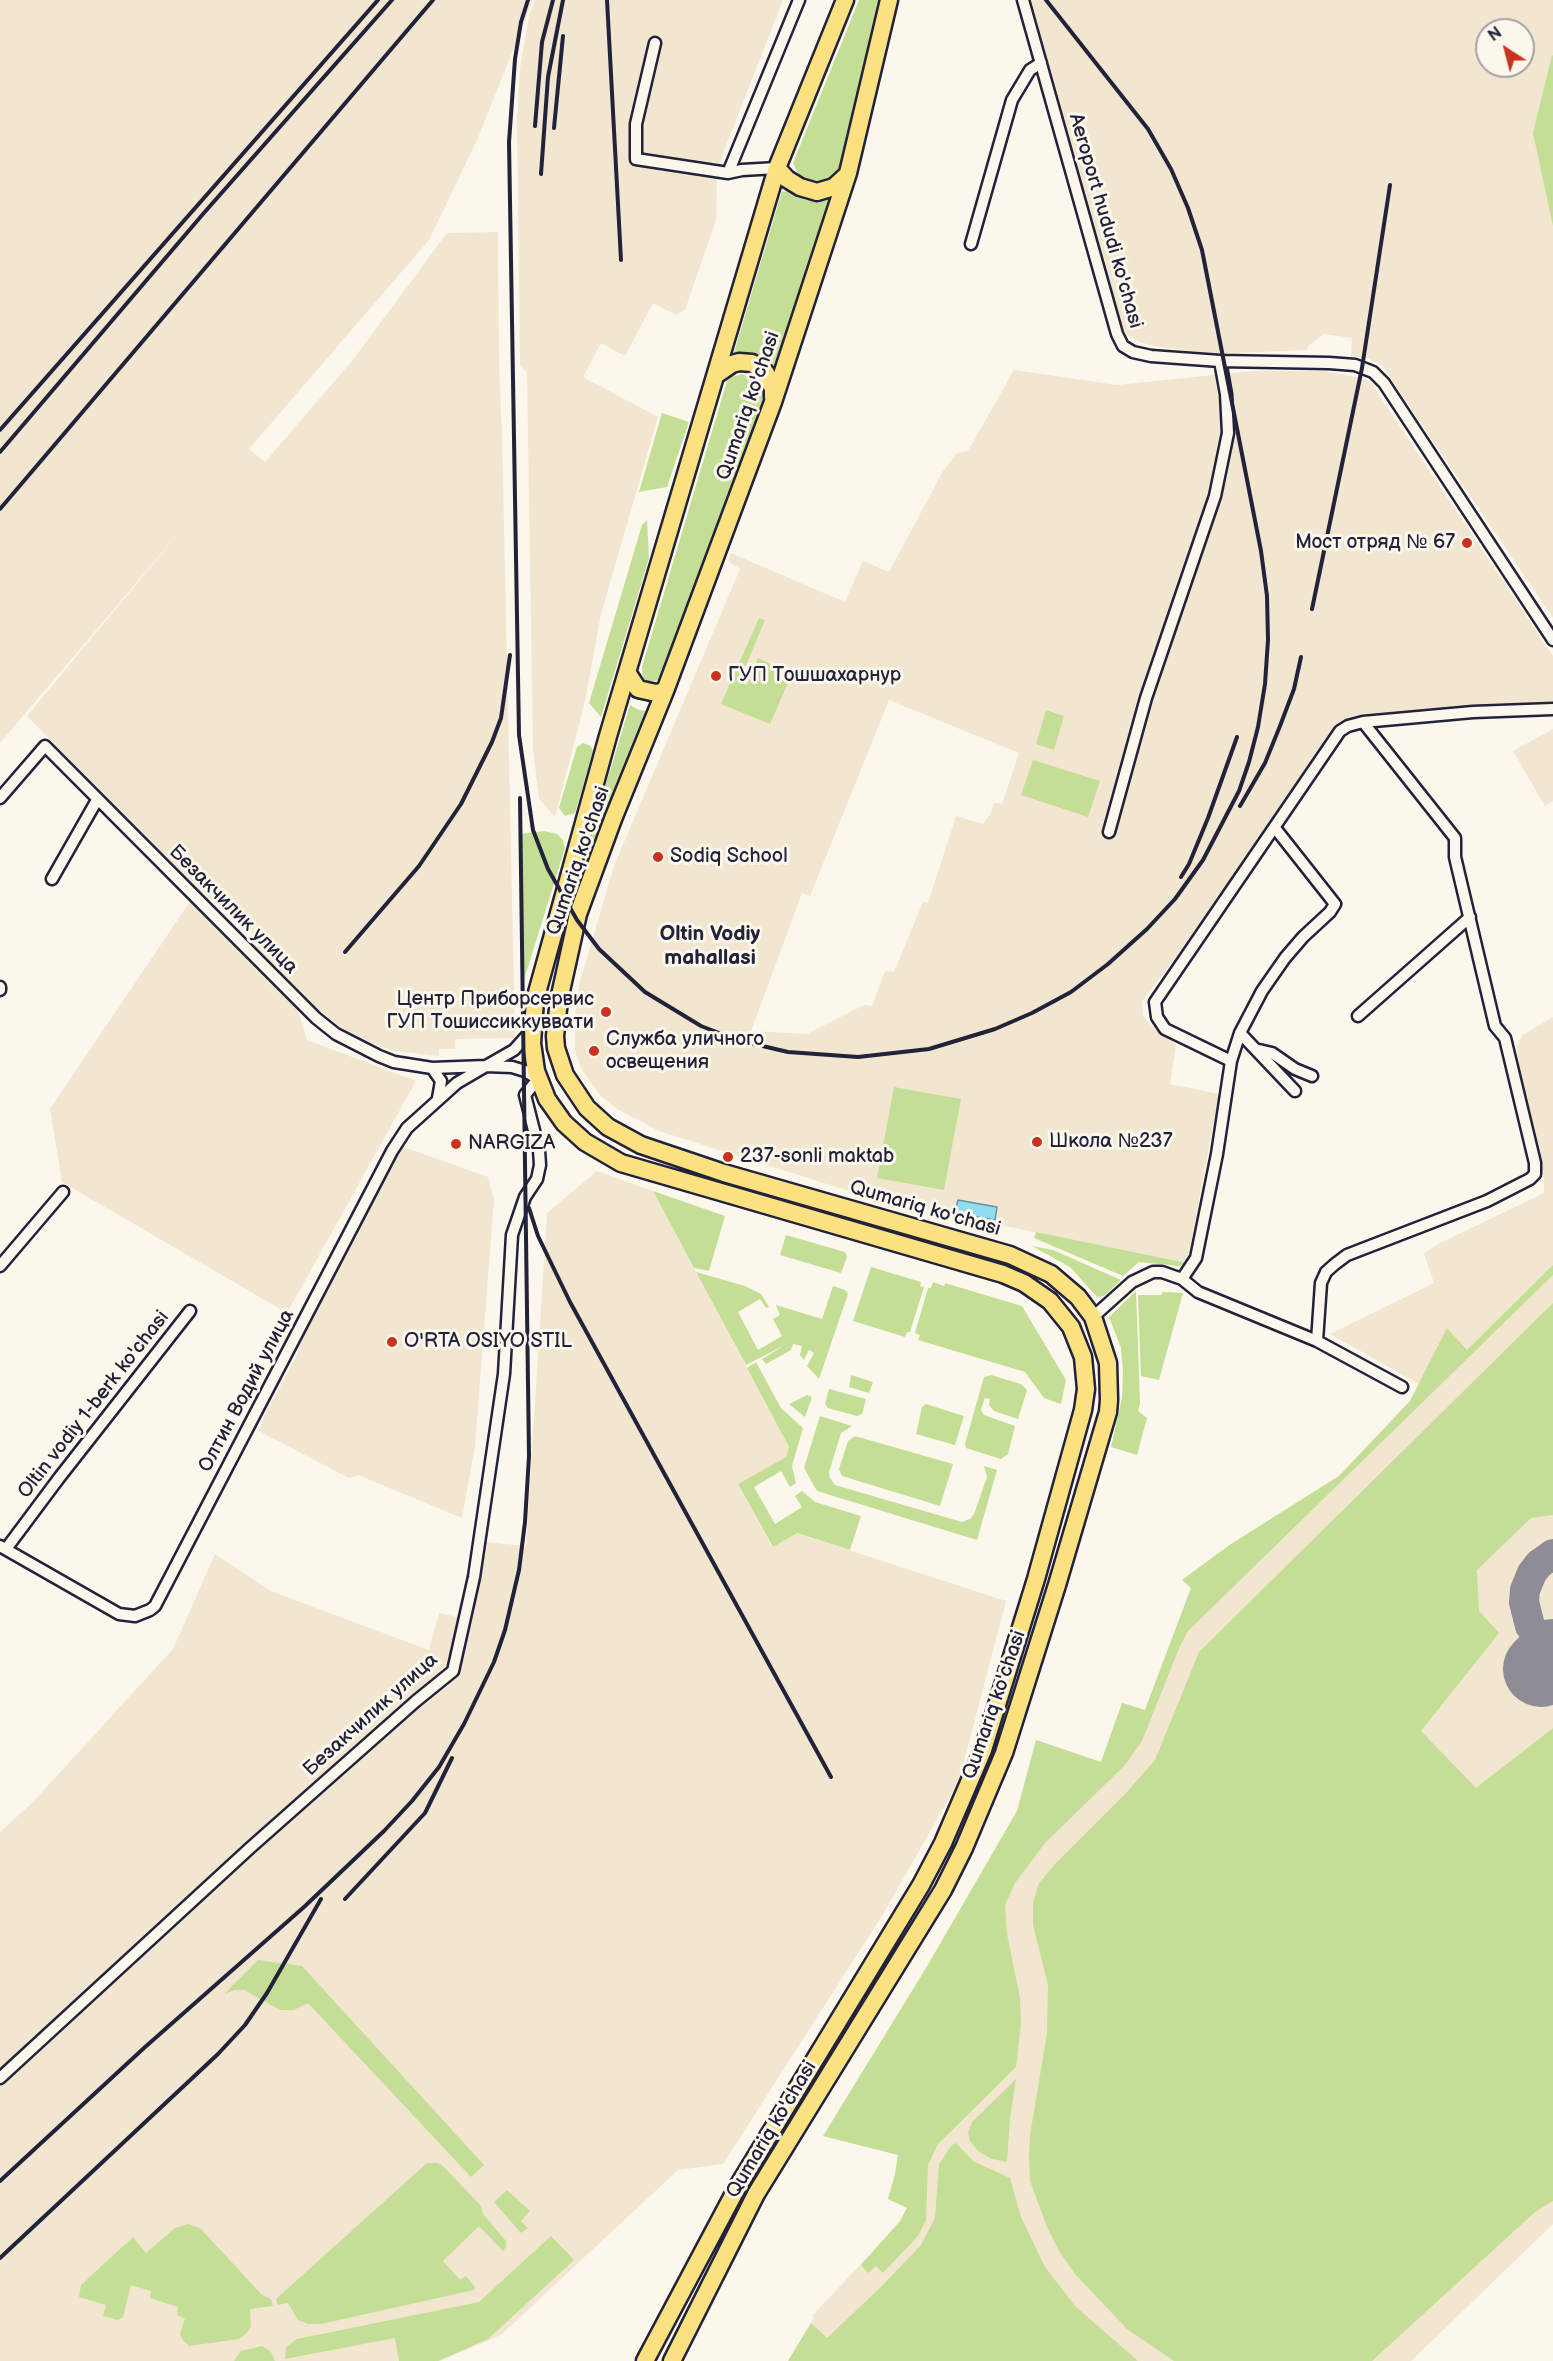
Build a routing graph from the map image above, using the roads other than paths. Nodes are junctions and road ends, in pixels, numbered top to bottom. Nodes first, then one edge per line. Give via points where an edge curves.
1 (799, 0) edge
2 (839, 0) edge
3 (845, 0) edge
4 (889, 0) edge
5 (1023, 0) edge
6 (656, 43) dead end
7 (1041, 63) junction
8 (814, 75) junction
9 (737, 150) junction
10 (777, 168) junction
11 (742, 170) junction
12 (728, 173) junction
13 (848, 173) junction
14 (971, 244) dead end
15 (1220, 361) junction
16 (716, 375) junction
17 (773, 402) junction
18 (1553, 640) edge
19 (627, 672) junction
20 (665, 692) junction
21 (1553, 709) edge
22 (1363, 722) junction
23 (0, 798) edge
24 (97, 800) junction
25 (1275, 828) junction
26 (1109, 832) dead end
27 (570, 873) junction
28 (52, 879) dead end
29 (591, 879) junction
30 (1470, 917) junction
31 (1358, 1016) dead end
32 (533, 1029) junction
33 (1240, 1032) junction
34 (1258, 1050) junction
35 (1231, 1061) junction
36 (486, 1066) junction
37 (432, 1068) junction
38 (1312, 1076) dead end
39 (538, 1079) junction
40 (1295, 1091) dead end
41 (438, 1098) junction
42 (63, 1192) dead end
43 (879, 1218) junction
44 (874, 1236) junction
45 (0, 1266) edge
46 (1182, 1279) junction
47 (189, 1311) dead end
48 (1093, 1317) junction
49 (1317, 1341) junction
50 (1402, 1387) dead end
51 (3, 1548) edge
52 (1036, 1579) junction
53 (1057, 1585) junction
54 (0, 2078) edge
55 (777, 2122) junction
56 (794, 2132) junction
57 (645, 2361) edge
58 (672, 2361) edge

1 - 9 street
2 - 8 main road
3 - 8 main road, Qumariq ko'chasi
4 - 13 main road, Qumariq ko'chasi
5 - 7 street, Aeroport hududi ko'chasi
6 - 12 street via 636,124 636,159
7 - 14 street via 1030,70 1012,100
7 - 15 street, Aeroport hududi ko'chasi via 1120,342 1139,354
8 - 10 main road, Qumariq ko'chasi
9 - 11 street
9 - 12 street
10 - 11 street
10 - 13 main road via 800,187 818,192 834,187
10 - 16 main road, Qumariq ko'chasi
11 - 12 street
13 - 17 main road, Qumariq ko'chasi
15 - 18 street, Aeroport hududi ko'chasi via 1329,363 1359,366 1376,375
15 - 26 street via 1228,434 1215,496 1146,698
16 - 17 main road via 739,362 757,366 770,379
16 - 19 main road, Qumariq ko'chasi
17 - 20 main road, Qumariq ko'chasi
19 - 20 main road via 638,689
19 - 27 main road, Qumariq ko'chasi
20 - 29 main road, Qumariq ko'chasi
21 - 22 street
22 - 25 street via 1340,731
22 - 30 street via 1453,834
23 - 24 street, Безакчилик улица via 45,746
24 - 28 street
24 - 37 street, Безакчилик улица via 323,1024 379,1056
25 - 33 street via 1335,904 1285,958
25 - 35 street via 1155,1002 1157,1017 1165,1029
27 - 29 main road
27 - 32 main road, Qumariq ko'chasi via 541,974
29 - 43 main road, Qumariq ko'chasi via 578,914 564,975 555,1036 565,1075 587,1108 608,1127 641,1145
30 - 31 street
30 - 49 street via 1495,1026 1505,1038 1535,1174 1487,1201 1347,1255 1335,1264 1321,1283
32 - 36 street, Олтин Водий улица via 514,1050
32 - 39 main road, Qumariq ko'chasi
33 - 34 street
33 - 35 street
34 - 38 street via 1272,1053
34 - 40 street
35 - 46 street via 1196,1258
36 - 37 street, Безакчилик улица
36 - 39 street via 512,1067
36 - 41 street, Олтин Водий улица
37 - 41 street via 441,1081
39 - 44 main road, Qumariq ko'chasi via 564,1123 585,1142 615,1160
39 - 54 street, Безакчилик улица via 525,1095 540,1165 512,1235 502,1385 474,1577 453,1671 250,1848
41 - 51 street, Олтин Водий улица via 412,1121 392,1151 155,1606 135,1616 119,1614
42 - 45 street
43 - 44 main road
43 - 48 main road, Qumariq ko'chasi via 1027,1262 1065,1285
44 - 52 main road, Qumariq ko'chasi via 1024,1283 1050,1301 1076,1337 1086,1378 1083,1410
46 - 48 street via 1162,1272 1145,1276 1132,1282
46 - 49 street via 1198,1292
47 - 51 street, Oltin vodiy 1-berk ko'chasi
48 - 53 main road, Qumariq ko'chasi via 1108,1363 1108,1412
49 - 50 street
52 - 53 main road
52 - 55 main road, Qumariq ko'chasi via 982,1750 943,1843
53 - 56 main road, Qumariq ko'chasi via 1004,1753 964,1848 943,1890
55 - 56 main road
55 - 57 main road, Qumariq ko'chasi via 728,2203
56 - 58 main road, Qumariq ko'chasi via 756,2194

